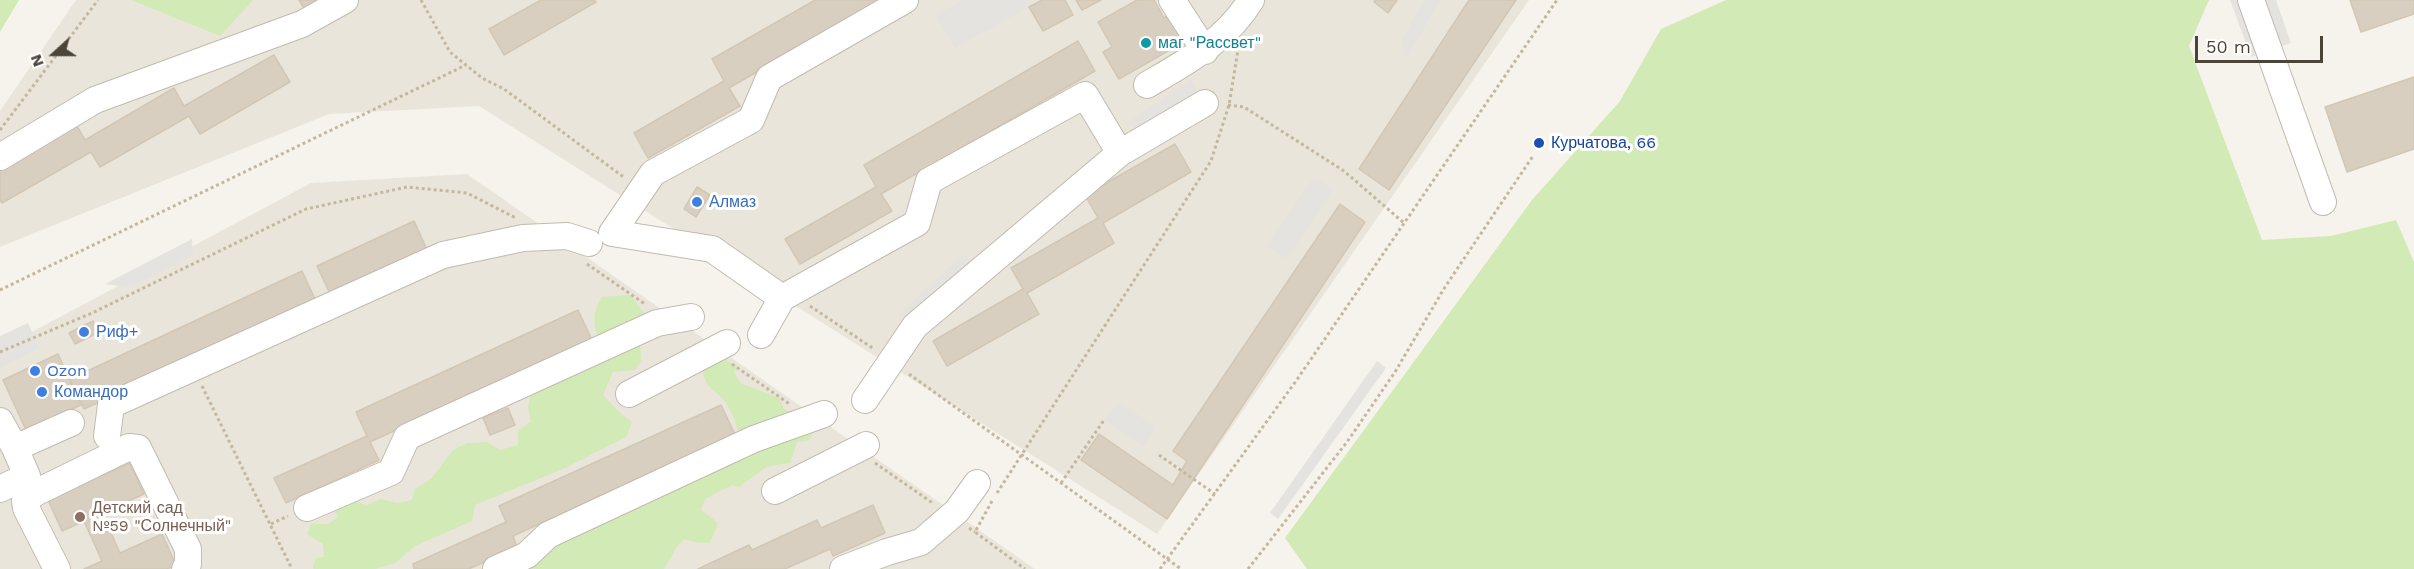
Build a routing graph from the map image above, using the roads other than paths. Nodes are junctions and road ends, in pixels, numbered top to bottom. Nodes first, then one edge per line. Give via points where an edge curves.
1 (345, 0) edge
2 (905, 0) edge
3 (1172, 0) edge
4 (1251, 0) edge
5 (2251, 0) edge
6 (1205, 51) junction
7 (1147, 85) dead end
8 (1205, 103) dead end
9 (1120, 153) junction
10 (0, 157) edge
11 (2323, 202) dead end
12 (587, 253) road end
13 (786, 295) junction
14 (680, 319) road end
15 (761, 335) dead end
16 (719, 347) road end
17 (629, 394) dead end
18 (865, 400) dead end
19 (817, 416) road end
20 (0, 421) edge
21 (71, 423) dead end
22 (107, 436) dead end
23 (861, 447) road end
24 (15, 448) junction
25 (977, 483) dead end
26 (0, 489) edge
27 (775, 491) dead end
28 (307, 508) dead end
29 (57, 569) edge
30 (185, 569) edge
31 (496, 569) edge
32 (843, 569) edge

1 - 10 lane via 302,24 95,100
2 - 13 lane via 769,78 751,120 653,173 612,233 712,249
3 - 6 lane
4 - 6 lane via 1241,16
5 - 11 lane
6 - 7 lane
8 - 9 lane
9 - 13 lane via 1085,95 929,181 917,223
9 - 18 lane via 915,326
12 - 22 lane via 567,236 524,238 443,255 111,405
13 - 15 lane
14 - 28 lane via 657,323 407,437 390,472
16 - 17 lane
19 - 31 lane via 754,439 548,535 526,555
20 - 24 lane
21 - 24 lane
23 - 27 lane
24 - 26 lane via 27,476
25 - 32 lane via 951,516 921,542
29 - 30 lane via 25,501 129,447 138,448 188,549

